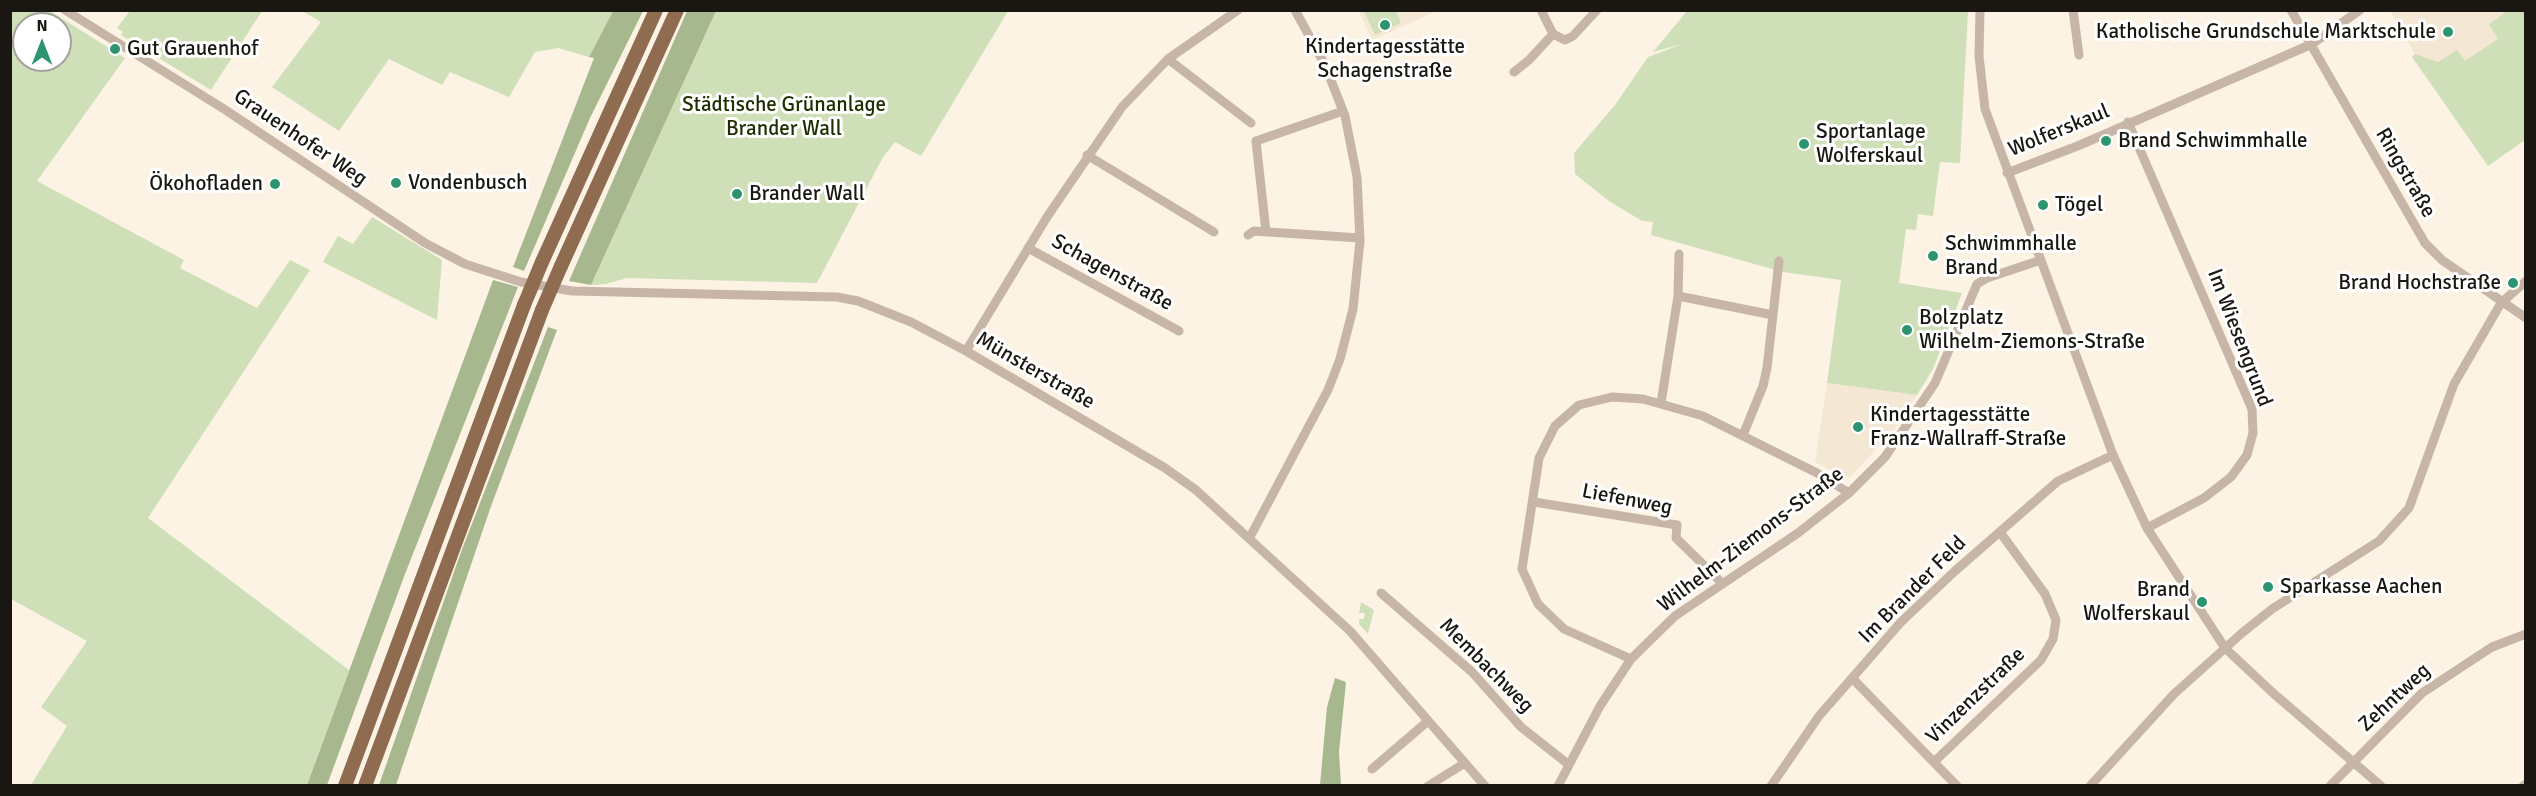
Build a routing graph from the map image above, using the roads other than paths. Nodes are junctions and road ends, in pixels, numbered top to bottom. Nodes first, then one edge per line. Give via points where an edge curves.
1 (65, 10) edge
2 (656, 10) edge
3 (677, 10) edge
4 (1238, 10) edge
5 (1295, 10) edge
6 (1541, 10) edge
7 (1597, 10) edge
8 (1980, 10) edge
9 (2073, 10) edge
10 (2291, 10) edge
11 (2360, 10) edge
12 (1553, 33) junction
13 (2312, 44) junction
14 (2079, 55) dead end
15 (1168, 59) junction
16 (1515, 72) dead end
17 (1343, 111) junction
18 (2128, 122) junction
19 (1251, 123) dead end
20 (1087, 155) junction
21 (2007, 173) junction
22 (1214, 232) dead end
23 (1266, 232) junction
24 (1248, 235) dead end
25 (1360, 238) junction
26 (1028, 248) junction
27 (1679, 254) dead end
28 (2041, 260) junction
29 (1779, 261) dead end
30 (2526, 281) edge
31 (521, 282) joint
32 (1678, 296) junction
33 (2501, 303) junction
34 (1773, 315) junction
35 (2526, 318) edge
36 (1179, 331) dead end
37 (966, 351) junction
38 (1661, 403) junction
39 (1743, 435) junction
40 (2113, 455) junction
41 (1849, 493) junction
42 (1533, 502) junction
43 (2148, 528) junction
44 (2000, 532) junction
45 (1250, 537) junction
46 (1721, 582) junction
47 (1381, 593) dead end
48 (2526, 634) edge
49 (2225, 648) junction
50 (1631, 659) junction
51 (1852, 678) junction
52 (1428, 721) junction
53 (1935, 761) junction
54 (2354, 762) junction
55 (1465, 763) junction
56 (1568, 764) junction
57 (1372, 769) dead end
58 (345, 786) edge
59 (365, 786) edge
60 (1428, 786) edge
61 (1485, 786) edge
62 (1558, 786) edge
63 (1771, 786) edge
64 (1957, 786) edge
65 (2090, 786) edge
66 (2330, 786) edge
67 (2381, 786) edge

1 - 31 street, Grauenhofer Weg via 425,243 465,264
2 - 58 highway, bridge via 524,305
3 - 59 highway, bridge via 542,310
4 - 15 street, Schagenstraße
5 - 17 street via 1325,65
6 - 12 street
7 - 12 street via 1573,36 1565,40
8 - 21 street via 1980,84
9 - 14 street
10 - 13 street, Ringstraße
11 - 13 street, Wolferskaul
12 - 16 street
13 - 18 street, Wolferskaul
13 - 33 street, Ringstraße via 2425,243
15 - 19 street
15 - 20 street, Schagenstraße via 1122,107
17 - 23 street via 1256,141
17 - 25 street via 1357,177
18 - 21 street, Wolferskaul
18 - 43 street, Im Wiesengrund via 2252,409 2253,433 2247,455 2231,477 2204,498
20 - 22 street
20 - 26 street, Schagenstraße
21 - 28 street, Wolferskaul
23 - 24 street
23 - 25 street
25 - 45 street via 1353,309 1340,359 1328,390
26 - 36 street, Schagenstraße
26 - 37 street, Schagenstraße
27 - 32 street
28 - 40 street, Wolferskaul
28 - 41 street, Wilhelm-Ziemons-Straße via 1977,284 1935,383 1885,457
29 - 34 street
30 - 33 street
31 - 37 street, Münsterstraße via 617,294 837,297 911,322
32 - 34 street
32 - 38 street
33 - 35 street, Ringstraße
33 - 49 street via 2454,384 2409,508 2379,541 2272,609
34 - 39 street via 1763,386
37 - 45 street, Münsterstraße via 1165,468
38 - 39 street via 1703,416
38 - 42 street via 1612,397 1579,405 1555,426 1539,458
39 - 41 street
40 - 43 street, Wolferskaul
40 - 44 street, Im Brander Feld via 2058,481
41 - 46 street, Wilhelm-Ziemons-Straße via 1798,533
42 - 46 street, Liefenweg via 1677,525 1676,538
42 - 50 street via 1522,569 1538,604 1564,629
43 - 49 street, Wolferskaul
44 - 51 street, Im Brander Feld via 1901,622
44 - 53 street, Vinzenzstraße via 2045,594 2056,620 2053,639 2041,660
45 - 52 street, Münsterstraße via 1350,631
46 - 50 street, Wilhelm-Ziemons-Straße via 1675,616
47 - 56 street, Membachweg via 1472,672 1521,727
48 - 54 street, Zehntweg via 2492,647 2422,693
49 - 54 street, Wolferskaul
49 - 65 street via 2174,694
50 - 56 street, Wilhelm-Ziemons-Straße
51 - 53 street
51 - 63 street, Im Brander Feld via 1819,716
52 - 55 street, Münsterstraße
52 - 57 street
53 - 64 street
54 - 66 street, Zehntweg
54 - 67 street, Wolferskaul
55 - 60 street
55 - 61 street, Münsterstraße
56 - 62 street, Wilhelm-Ziemons-Straße

